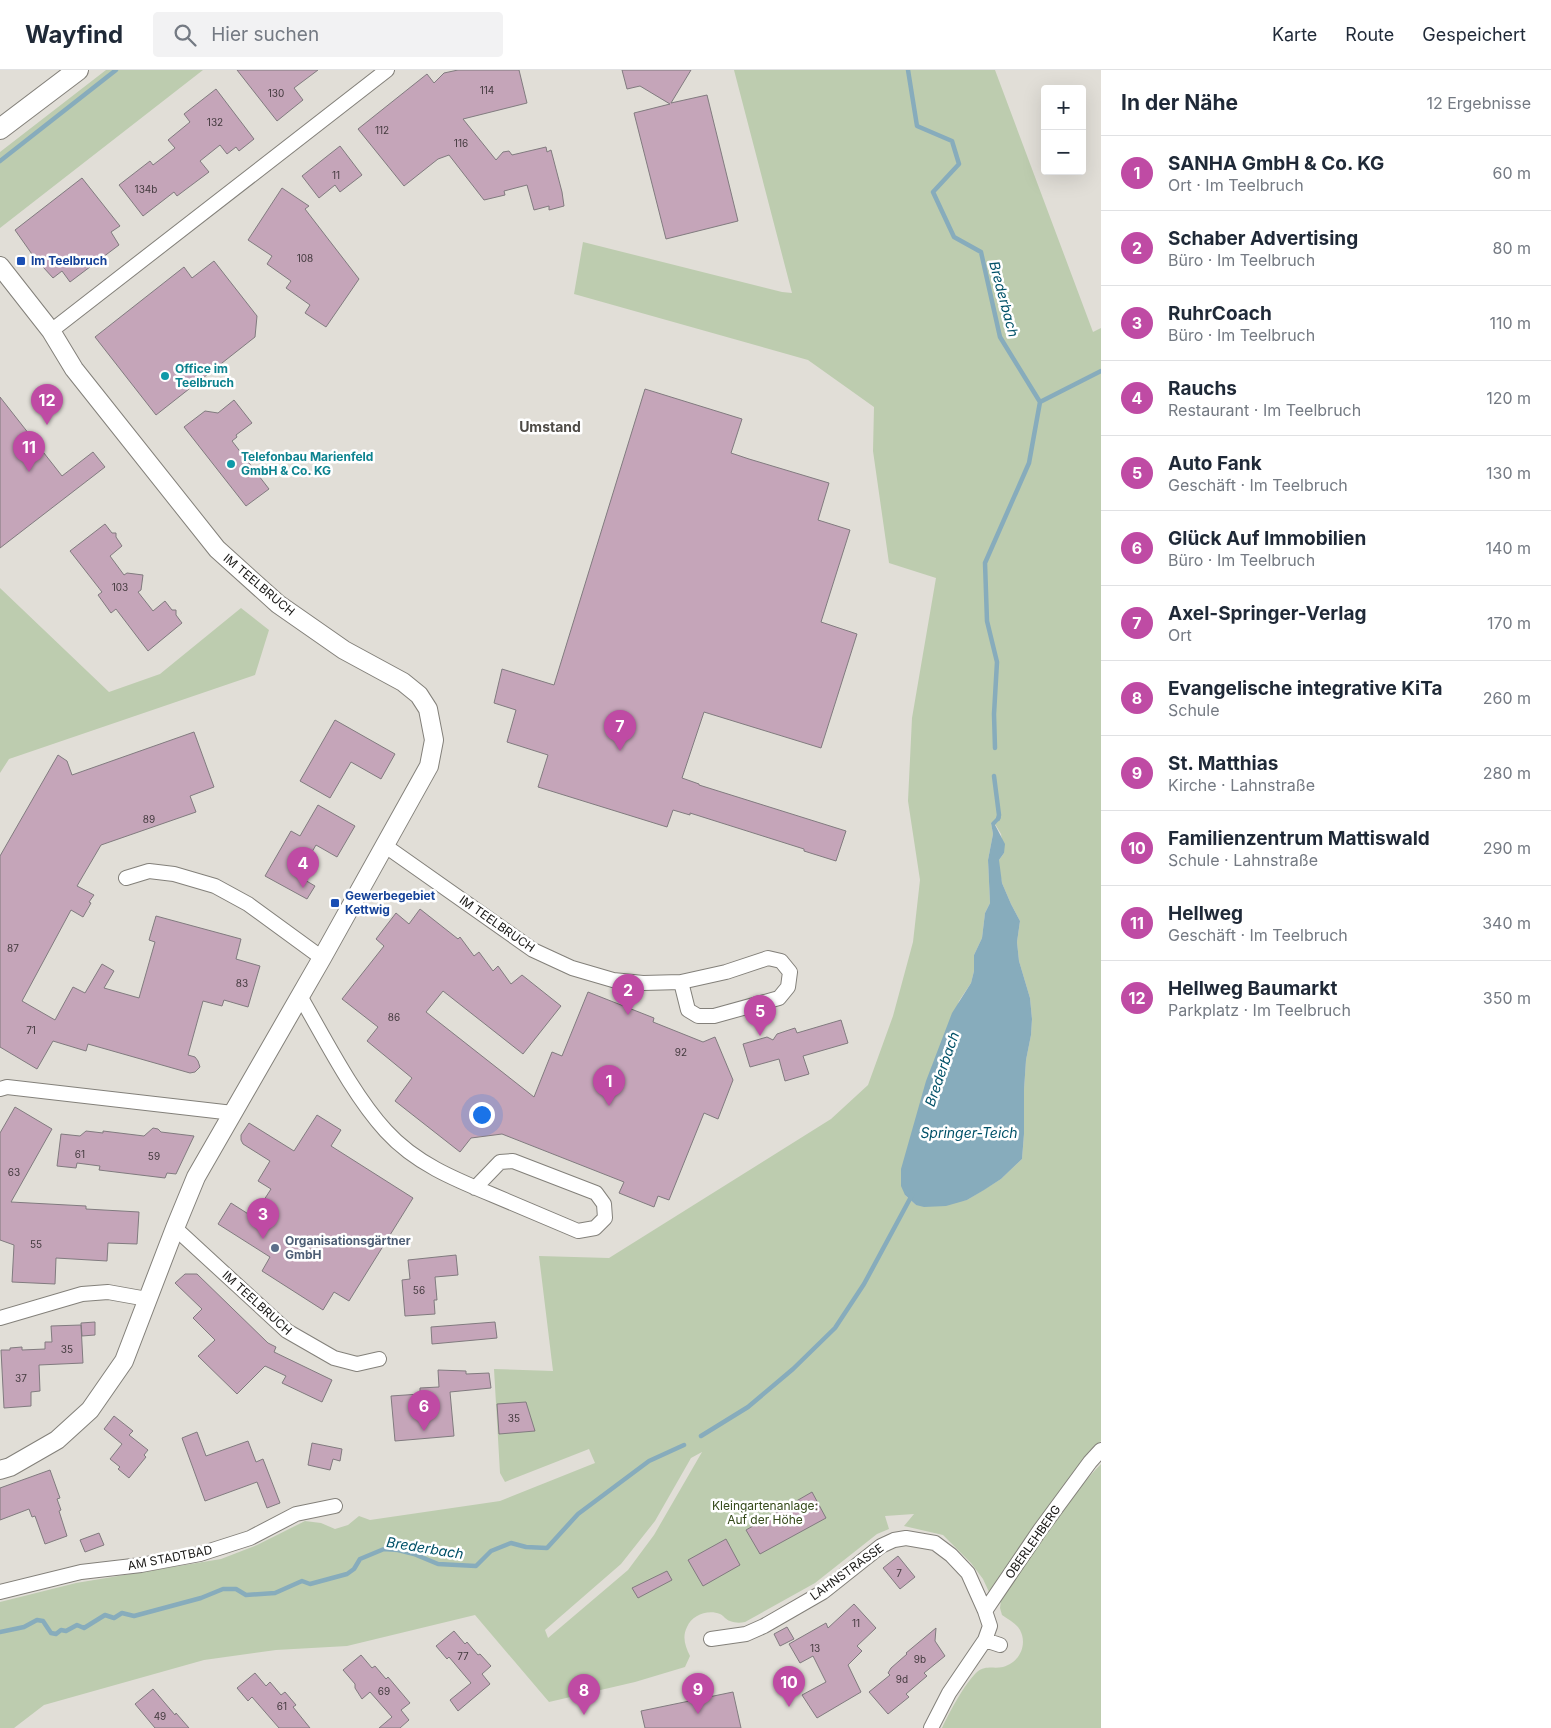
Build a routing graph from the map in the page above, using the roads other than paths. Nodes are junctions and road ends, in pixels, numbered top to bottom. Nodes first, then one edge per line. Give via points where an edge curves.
1 (78, 70) edge
2 (387, 70) edge
3 (0, 129) edge
4 (0, 266) edge
5 (51, 331) junction
6 (384, 845) junction
7 (126, 878) dead end
8 (322, 958) junction
9 (681, 982) junction
10 (300, 996) junction
11 (0, 1089) edge
12 (233, 1113) junction
13 (474, 1188) junction
14 (175, 1228) junction
15 (147, 1299) junction
16 (0, 1318) edge
17 (379, 1359) dead end
18 (1101, 1450) edge
19 (0, 1470) edge
20 (335, 1506) dead end
21 (0, 1592) edge
22 (985, 1611) junction
23 (711, 1639) dead end
24 (986, 1640) junction
25 (1000, 1645) dead end
26 (932, 1728) edge

1 - 3 main road
2 - 5 street
4 - 5 street, IM TEELBRUCH
5 - 6 street, IM TEELBRUCH via 74,369 217,549 278,604 344,650 404,682 419,695 428,709 434,740 429,766
6 - 8 street, IM TEELBRUCH
6 - 9 street, IM TEELBRUCH via 532,950 572,968 613,980
7 - 8 street via 149,871 174,874 215,886 248,904
8 - 10 street, IM TEELBRUCH
9 - 9 street, IM TEELBRUCH via 688,1010 698,1016 714,1016 779,998 788,987 790,972 781,960 768,958
10 - 12 street, IM TEELBRUCH
10 - 13 street via 356,1092 386,1132 416,1158
11 - 12 street via 7,1087
12 - 14 street, IM TEELBRUCH via 196,1177
13 - 13 street via 578,1231 595,1228 605,1218 604,1204 596,1193 513,1161 500,1162
14 - 15 street, IM TEELBRUCH
14 - 17 street, IM TEELBRUCH via 287,1331 334,1358 357,1364
15 - 16 street via 108,1292 82,1294
15 - 19 street, IM TEELBRUCH via 124,1361 90,1410 57,1440
18 - 22 street, OBERLEHBERG via 1040,1530
20 - 21 street, AM STADTBAD via 296,1514 250,1538 200,1554 81,1572
22 - 23 street, LAHNSTRASSE via 968,1573 951,1555 935,1543 906,1538 881,1546 823,1592 764,1626 746,1634
22 - 24 street via 990,1626
24 - 25 street
24 - 26 street via 949,1692

